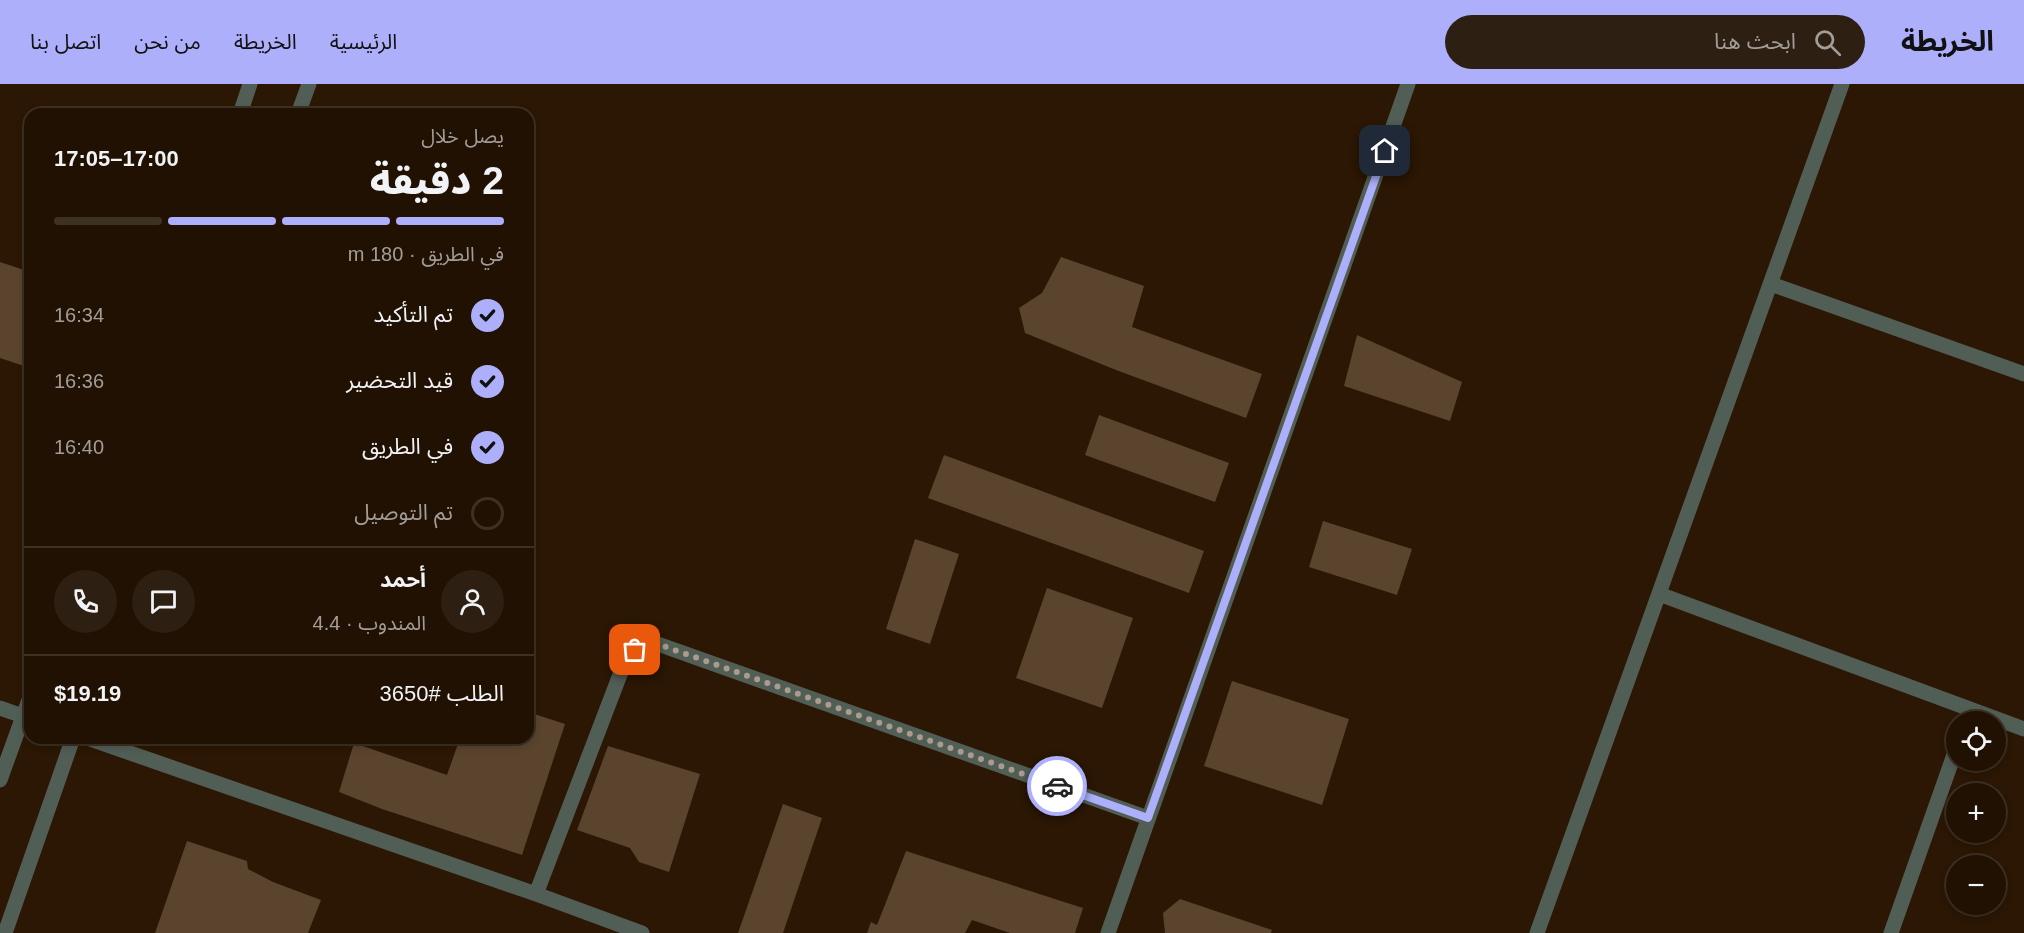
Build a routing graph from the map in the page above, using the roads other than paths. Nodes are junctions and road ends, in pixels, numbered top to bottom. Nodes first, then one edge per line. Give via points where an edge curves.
1 (250, 84) edge
2 (309, 84) edge
3 (1408, 84) edge
4 (1842, 84) edge
5 (242, 108) edge
6 (300, 108) edge
7 (1771, 284) junction
8 (2024, 374) edge
9 (1659, 594) junction
10 (0, 708) edge
11 (1955, 711) edge
12 (23, 716) joint
13 (2006, 725) edge
14 (2024, 729) edge
15 (71, 744) edge
16 (104, 744) edge
17 (1948, 771) edge
18 (0, 780) edge
19 (1148, 818) junction
20 (536, 894) junction
21 (4, 933) edge
22 (642, 933) edge
23 (1108, 933) edge
24 (1537, 933) edge
25 (1891, 933) edge

1 - 5 street
2 - 6 street
3 - 19 street
4 - 7 street
7 - 8 street
7 - 9 street
9 - 11 street
9 - 24 street
10 - 12 street
12 - 18 street
13 - 14 street
15 - 21 street
16 - 20 street
17 - 25 street
19 - 20 street via 655,643 635,650 626,659
19 - 23 street
20 - 22 street

